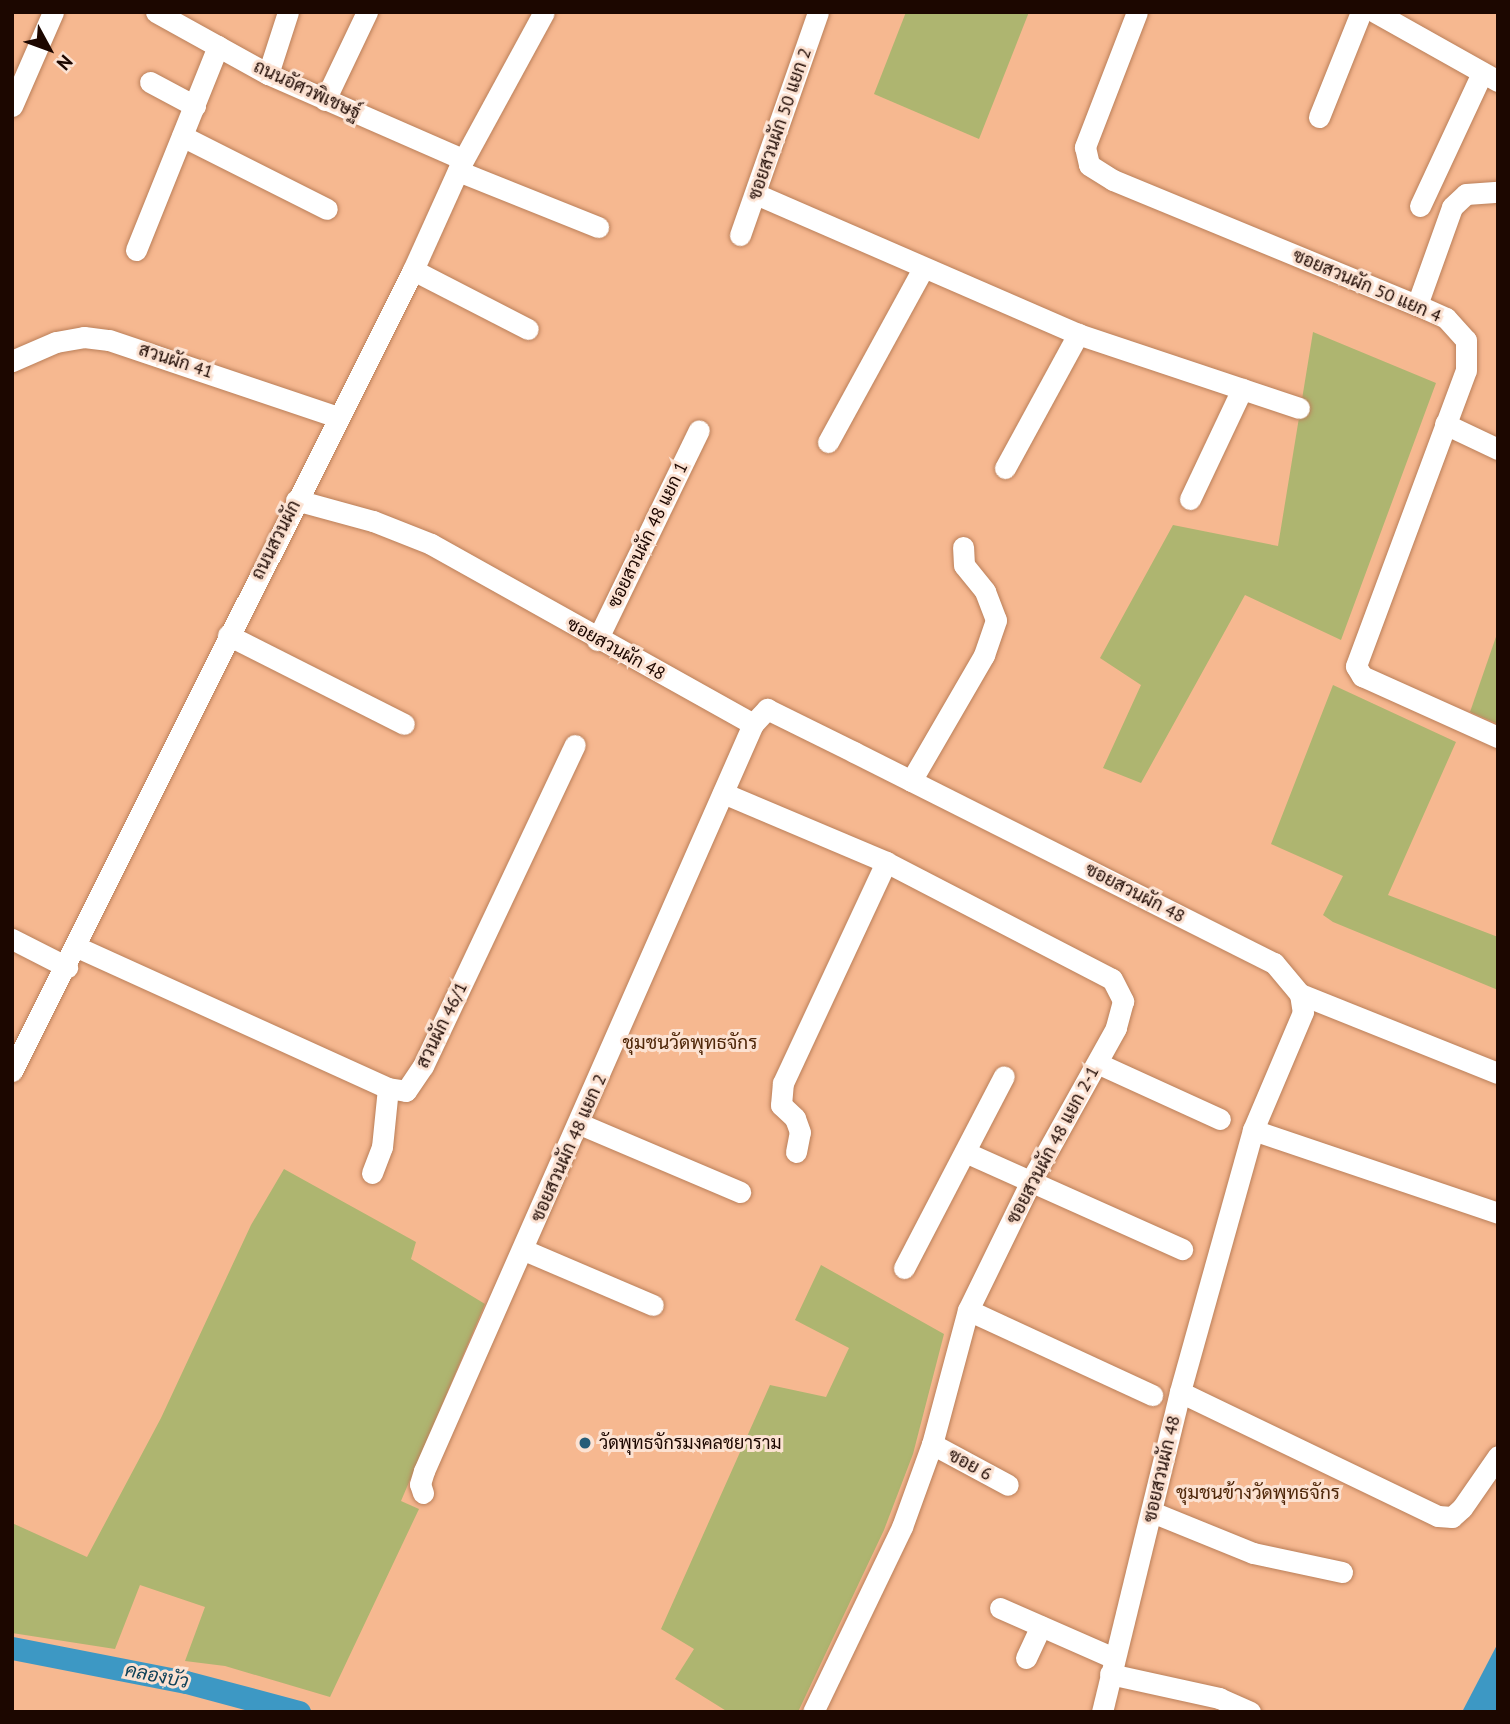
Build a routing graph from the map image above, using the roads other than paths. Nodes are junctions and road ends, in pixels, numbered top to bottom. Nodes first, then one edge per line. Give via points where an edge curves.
1 (53, 12) edge
2 (156, 12) edge
3 (288, 12) edge
4 (367, 12) edge
5 (544, 12) edge
6 (818, 12) edge
7 (1137, 12) edge
8 (1360, 12) edge
9 (1375, 12) edge
10 (218, 46) junction
11 (268, 74) junction
12 (1493, 76) edge
13 (150, 82) dead end
14 (325, 100) junction
15 (12, 106) edge
16 (195, 106) junction
17 (1319, 117) dead end
18 (182, 136) junction
19 (461, 165) junction
20 (1498, 192) edge
21 (756, 194) junction
22 (1420, 206) dead end
23 (327, 209) dead end
24 (598, 228) dead end
25 (740, 235) dead end
26 (136, 250) dead end
27 (413, 270) junction
28 (922, 270) junction
29 (1418, 305) junction
30 (527, 330) dead end
31 (1078, 334) junction
32 (12, 361) edge
33 (1242, 389) junction
34 (1299, 408) dead end
35 (338, 417) junction
36 (1444, 424) junction
37 (699, 430) dead end
38 (828, 442) dead end
39 (1498, 449) edge
40 (1005, 468) dead end
41 (1190, 499) dead end
42 (296, 500) junction
43 (963, 547) dead end
44 (228, 635) junction
45 (597, 640) junction
46 (404, 724) dead end
47 (753, 724) junction
48 (1498, 737) edge
49 (575, 745) dead end
50 (911, 781) junction
51 (723, 793) junction
52 (886, 862) junction
53 (12, 939) edge
54 (77, 947) junction
55 (67, 967) junction
56 (1300, 994) junction
57 (1097, 1063) junction
58 (12, 1071) edge
59 (1498, 1073) edge
60 (1004, 1076) dead end
61 (388, 1088) junction
62 (1220, 1119) dead end
63 (580, 1124) junction
64 (1253, 1130) junction
65 (796, 1152) dead end
66 (965, 1152) junction
67 (372, 1173) dead end
68 (1031, 1181) junction
69 (740, 1192) dead end
70 (1498, 1213) edge
71 (1182, 1249) dead end
72 (524, 1250) junction
73 (904, 1268) dead end
74 (653, 1305) dead end
75 (968, 1310) junction
76 (1180, 1392) junction
77 (1152, 1395) dead end
78 (932, 1444) junction
79 (1498, 1455) edge
80 (1008, 1485) dead end
81 (424, 1493) dead end
82 (1152, 1512) junction
83 (1342, 1572) dead end
84 (1000, 1608) dead end
85 (1041, 1626) junction
86 (1026, 1658) dead end
87 (1112, 1666) junction
88 (813, 1712) edge
89 (1102, 1712) edge
90 (1250, 1712) edge

1 - 15 street
2 - 10 street, ถนนอัศวพิเชษฐ์
3 - 11 street
4 - 14 street
5 - 19 street, ถนนสวนผัก
6 - 21 street, ซอยสวนผัก 50 แยก 2
7 - 29 street, ซอยสวนผัก 50 แยก 4 via 1085,147 1089,165 1113,180
8 - 17 street
9 - 12 street
10 - 11 street, ถนนอัศวพิเชษฐ์
10 - 16 street
11 - 14 street, ถนนอัศวพิเชษฐ์
12 - 22 street
13 - 16 street
14 - 19 street, ถนนอัศวพิเชษฐ์
16 - 18 street
18 - 23 street
18 - 26 street
19 - 24 street, ถนนอัศวพิเชษฐ์
19 - 27 street, ถนนสวนผัก
20 - 29 street via 1466,194 1452,207
21 - 25 street, ซอยสวนผัก 50 แยก 2
21 - 28 street
27 - 30 street
27 - 35 street, ถนนสวนผัก
28 - 31 street
28 - 38 street
29 - 36 street, ซอยสวนผัก 50 แยก 4 via 1446,318 1466,340 1466,370
31 - 33 street
31 - 40 street
32 - 35 street, สวนผัก 41 via 56,342 83,337 109,340
33 - 34 street
33 - 41 street
35 - 42 street, ถนนสวนผัก
36 - 39 street
36 - 48 street, ซอยสวนผัก 50 แยก 4 via 1357,672
37 - 45 street, ซอยสวนผัก 48 แยก 1
42 - 44 street, ถนนสวนผัก
42 - 45 street, ซอยสวนผัก 48 via 373,521 430,544
43 - 50 street via 964,565 985,591 996,620 984,655
44 - 46 street
44 - 54 street, ถนนสวนผัก
45 - 47 street, ซอยสวนผัก 48
47 - 50 street, ซอยสวนผัก 48 via 767,709
47 - 51 street, ซอยสวนผัก 48 แยก 2
49 - 61 street, สวนผัก 46/1 via 423,1066 406,1091
50 - 56 street, ซอยสวนผัก 48 via 1274,962
51 - 52 street, ซอยสวนผัก 48 แยก 2-1
51 - 63 street, ซอยสวนผัก 48 แยก 2
52 - 57 street, ซอยสวนผัก 48 แยก 2-1 via 1112,979 1123,1001 1116,1028
52 - 65 street via 783,1083 781,1105 795,1118 800,1132
53 - 55 street
54 - 55 street, ถนนสวนผัก
54 - 61 street
55 - 58 street, ถนนสวนผัก
56 - 59 street
56 - 64 street, ซอยสวนผัก 48 via 1303,1012
57 - 62 street
57 - 68 street, ซอยสวนผัก 48 แยก 2-1
60 - 66 street
61 - 67 street via 382,1147
63 - 69 street
63 - 72 street, ซอยสวนผัก 48 แยก 2
64 - 70 street
64 - 76 street, ซอยสวนผัก 48
66 - 68 street
66 - 73 street
68 - 71 street
68 - 75 street, ซอยสวนผัก 48 แยก 2-1
72 - 74 street
72 - 81 street, ซอยสวนผัก 48 แยก 2 via 424,1471 420,1484
75 - 77 street
75 - 78 street, ซอยสวนผัก 48 แยก 2-1
76 - 79 street via 1438,1516 1452,1517 1462,1508
76 - 82 street, ซอยสวนผัก 48
78 - 80 street, ซอย 6
78 - 88 street, ซอยสวนผัก 48 แยก 2-1 via 902,1527
82 - 83 street via 1253,1553
82 - 87 street, ซอยสวนผัก 48
84 - 85 street
85 - 86 street
85 - 87 street
87 - 89 street, ซอยสวนผัก 48
87 - 90 street

